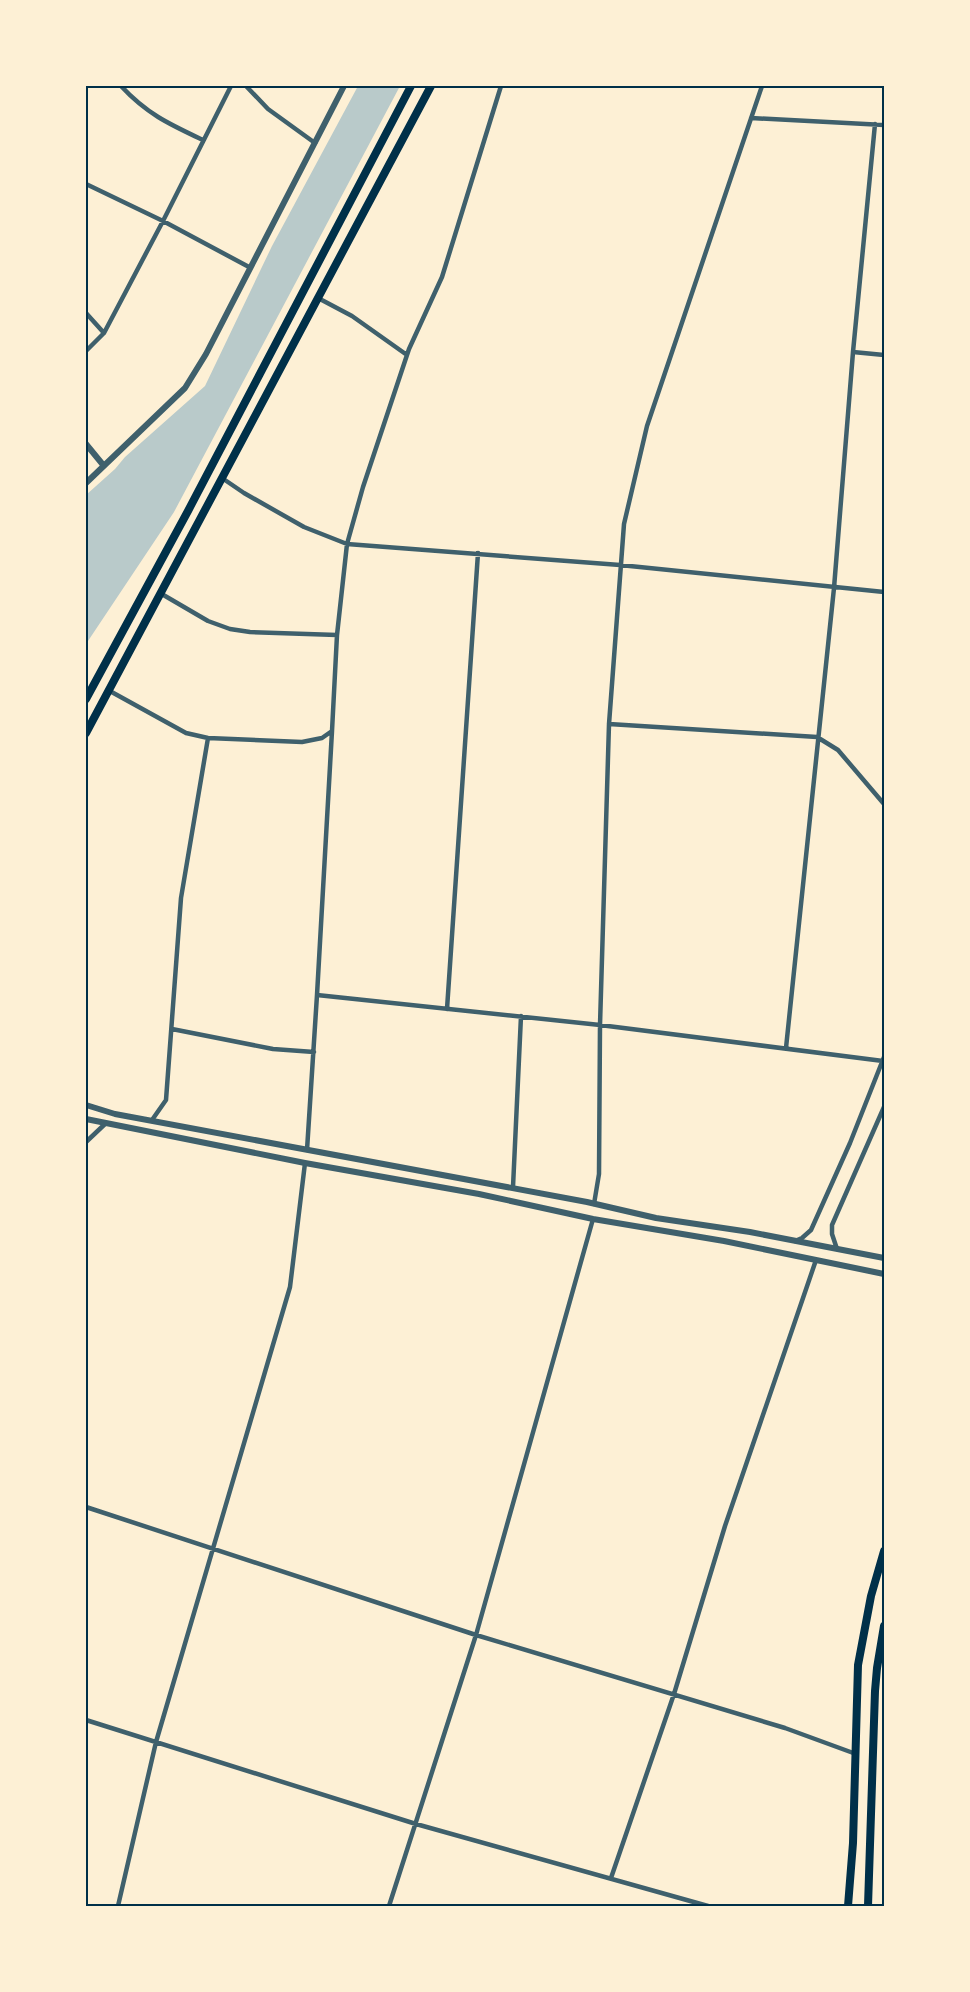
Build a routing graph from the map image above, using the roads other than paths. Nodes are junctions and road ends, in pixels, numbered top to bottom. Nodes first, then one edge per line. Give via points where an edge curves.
1 (121, 86) edge
2 (231, 86) edge
3 (246, 86) edge
4 (344, 86) edge
5 (411, 86) edge
6 (431, 86) edge
7 (501, 86) edge
8 (762, 86) edge
9 (751, 118) junction
10 (875, 124) junction
11 (885, 125) edge
12 (203, 140) junction
13 (315, 144) junction
14 (86, 185) edge
15 (163, 221) junction
16 (249, 267) junction
17 (318, 298) junction
18 (86, 313) edge
19 (104, 333) junction
20 (86, 351) edge
21 (853, 352) junction
22 (407, 355) junction
23 (885, 355) edge
24 (86, 444) edge
25 (104, 466) junction
26 (222, 478) junction
27 (86, 483) edge
28 (347, 544) junction
29 (478, 553) junction
30 (620, 565) junction
31 (834, 588) junction
32 (885, 592) edge
33 (160, 593) junction
34 (337, 636) junction
35 (108, 690) junction
36 (86, 699) edge
37 (609, 724) junction
38 (332, 731) junction
39 (86, 733) edge
40 (817, 736) junction
41 (208, 738) junction
42 (885, 804) edge
43 (317, 995) junction
44 (447, 1009) junction
45 (521, 1016) junction
46 (600, 1024) junction
47 (172, 1029) junction
48 (786, 1048) junction
49 (314, 1052) junction
50 (884, 1059) edge
51 (86, 1105) edge
52 (885, 1107) edge
53 (86, 1119) edge
54 (152, 1120) junction
55 (105, 1124) junction
56 (86, 1142) edge
57 (307, 1150) junction
58 (305, 1163) junction
59 (513, 1187) junction
60 (594, 1204) junction
61 (593, 1219) junction
62 (795, 1241) junction
63 (837, 1249) junction
64 (885, 1258) edge
65 (816, 1260) junction
66 (885, 1274) edge
67 (86, 1507) edge
68 (213, 1548) junction
69 (885, 1551) edge
70 (885, 1626) edge
71 (476, 1635) junction
72 (674, 1694) junction
73 (86, 1720) edge
74 (156, 1742) junction
75 (856, 1754) junction
76 (416, 1824) junction
77 (611, 1878) junction
78 (118, 1906) edge
79 (389, 1906) edge
80 (708, 1906) edge
81 (848, 1906) edge
82 (868, 1906) edge

1 - 12 street via 154,116
2 - 12 street
3 - 13 street via 268,109
4 - 13 street
5 - 36 main road
6 - 17 main road
7 - 22 street via 442,277
8 - 9 street
9 - 10 street
9 - 30 street via 647,426 624,524
10 - 11 street
10 - 21 street
12 - 15 street
13 - 16 street
14 - 15 street
15 - 16 street
15 - 19 street
16 - 25 street via 185,388
17 - 22 street via 352,316
17 - 26 main road
18 - 19 street
19 - 20 street
21 - 23 street
21 - 31 street
22 - 28 street
24 - 25 street
25 - 27 street
26 - 28 street via 304,527
26 - 33 main road
28 - 29 street
28 - 34 street
29 - 30 street
29 - 44 street
30 - 31 street
30 - 37 street
31 - 32 street
31 - 40 street
33 - 34 street via 230,629
33 - 35 main road
34 - 38 street
35 - 39 main road
35 - 41 street via 186,733
37 - 40 street
37 - 46 street
38 - 41 street via 322,738 302,742
38 - 43 street
40 - 42 street via 838,750
40 - 48 street
41 - 47 street via 181,898
43 - 44 street
43 - 49 street
44 - 45 street
45 - 46 street
45 - 59 street
46 - 48 street
46 - 60 street via 599,1174
47 - 49 street via 273,1049
47 - 54 street via 166,1100
48 - 50 street
49 - 57 street
50 - 62 street via 811,1230
51 - 54 street
52 - 63 street via 832,1225
53 - 55 street
54 - 57 street
55 - 56 street
55 - 58 street
57 - 59 street
58 - 61 street
58 - 68 street via 290,1287
59 - 60 street
60 - 62 street
61 - 65 street
61 - 71 street
62 - 63 street
63 - 64 street
65 - 66 street
65 - 72 street via 725,1526
67 - 68 street
68 - 71 street
68 - 74 street
69 - 75 main road via 871,1596 858,1665
70 - 82 main road via 875,1691
71 - 72 street
71 - 76 street
72 - 75 street
72 - 77 street
73 - 74 street
74 - 76 street
74 - 78 street
75 - 81 main road
76 - 77 street
76 - 79 street
77 - 80 street

